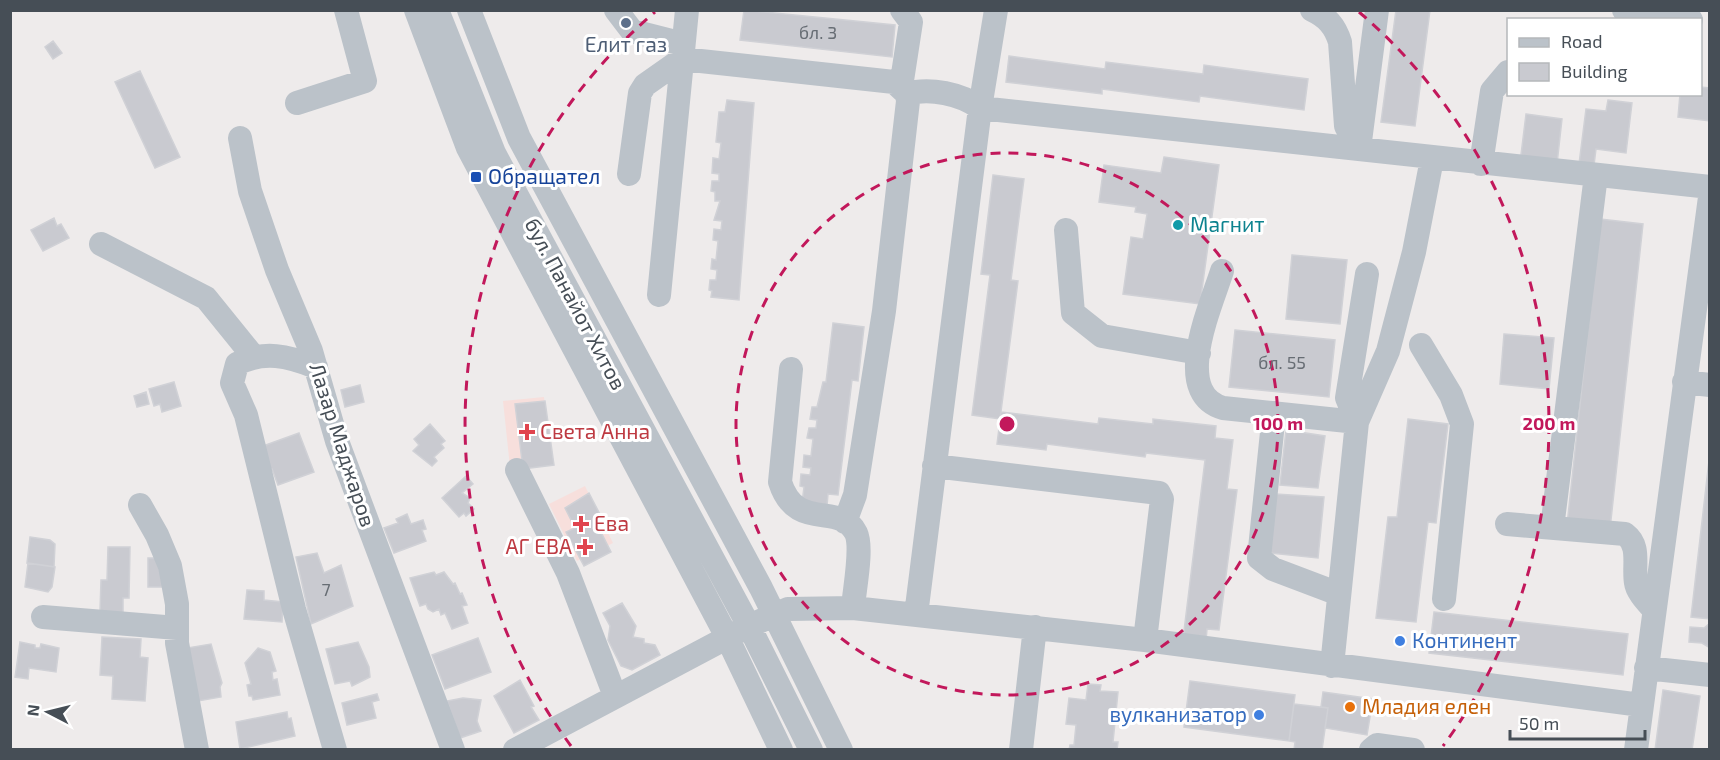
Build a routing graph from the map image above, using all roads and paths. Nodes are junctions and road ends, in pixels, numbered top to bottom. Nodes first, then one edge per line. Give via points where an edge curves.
1 (346, 10) edge
2 (416, 10) edge
3 (436, 10) edge
4 (469, 10) edge
5 (616, 10) edge
6 (687, 10) edge
7 (902, 10) edge
8 (996, 10) edge
9 (1312, 10) edge
10 (1377, 10) edge
11 (1633, 14) edge
12 (1672, 18) edge
13 (682, 51) junction
14 (1507, 74) edge
15 (904, 90) junction
16 (297, 103) dead end
17 (980, 108) junction
18 (240, 138) dead end
19 (1359, 149) junction
20 (1432, 159) junction
21 (1481, 164) junction
22 (629, 174) dead end
23 (1596, 176) junction
24 (1710, 187) edge
25 (1710, 196) edge
26 (1066, 230) dead end
27 (101, 243) dead end
28 (1705, 269) edge
29 (1222, 271) dead end
30 (1367, 274) dead end
31 (659, 295) dead end
32 (1421, 345) dead end
33 (1199, 353) junction
34 (253, 356) junction
35 (316, 367) junction
36 (791, 369) dead end
37 (1684, 382) junction
38 (1710, 385) edge
39 (1274, 413) junction
40 (1357, 422) junction
41 (934, 466) junction
42 (517, 470) dead end
43 (140, 505) dead end
44 (845, 522) junction
45 (1507, 524) dead end
46 (1552, 528) junction
47 (1339, 594) junction
48 (1444, 599) dead end
49 (853, 608) junction
50 (1654, 610) junction
51 (774, 614) junction
52 (916, 615) junction
53 (43, 617) dead end
54 (749, 626) junction
55 (1035, 627) junction
56 (177, 628) junction
57 (727, 637) junction
58 (1146, 640) junction
59 (1332, 666) junction
60 (1646, 668) junction
61 (1710, 675) edge
62 (615, 696) junction
63 (1641, 705) junction
64 (554, 740) edge
65 (197, 750) edge
66 (335, 750) edge
67 (453, 750) edge
68 (515, 750) edge
69 (782, 750) edge
70 (811, 750) edge
71 (841, 750) edge
72 (1021, 750) edge
73 (1371, 750) edge
74 (1413, 750) edge
75 (1636, 750) edge

1 - 16 street via 365,81
2 - 57 street via 468,148
3 - 54 street, бул. Панайот Хитов via 494,153
4 - 51 street, бул. Панайот Хитов via 519,138
5 - 13 street via 632,31
6 - 13 street
7 - 15 street via 911,22
8 - 17 street
9 - 19 street via 1337,31 1346,126
10 - 19 street
11 - 12 street
13 - 15 street via 894,82
13 - 22 street via 640,93
13 - 31 street
14 - 21 street via 1492,91
15 - 17 street via 968,98
15 - 44 street via 909,101 884,311 855,495
17 - 19 street
17 - 41 street
18 - 35 street, Лазар Маджаров via 250,191
19 - 20 street
20 - 21 street
20 - 40 street via 1414,252 1388,351
21 - 23 street
23 - 24 street
23 - 46 street
25 - 28 street
26 - 33 street via 1073,313 1102,336
27 - 34 street via 206,298
28 - 37 street
29 - 33 street
30 - 40 street via 1347,398
32 - 48 street via 1451,395 1462,424
33 - 39 street via 1197,386 1206,400 1222,408
34 - 35 street via 288,356
34 - 66 street via 237,364 232,383 246,415 294,609
35 - 67 street, Лазар Маджаров via 337,441
36 - 44 street via 780,460 785,498 798,510
37 - 38 street
37 - 50 street
39 - 40 street
39 - 47 street via 1259,558 1273,569
40 - 47 street
41 - 52 street
41 - 58 street via 1159,493 1162,499
42 - 62 street via 568,573
43 - 56 street via 170,566
44 - 49 street via 856,533 858,549
45 - 46 street
46 - 50 street via 1625,534 1632,539 1636,585
47 - 59 street
49 - 51 street via 789,609
49 - 52 street
50 - 60 street
51 - 54 street
51 - 71 street, бул. Панайот Хитов
52 - 55 street
53 - 56 street
54 - 57 street
54 - 70 street, бул. Панайот Хитов
55 - 58 street
55 - 72 street
56 - 65 street
57 - 62 street
57 - 69 street
58 - 59 street
59 - 63 street
60 - 61 street
60 - 63 street
62 - 64 street
63 - 75 street
64 - 68 street
73 - 74 street via 1377,745

